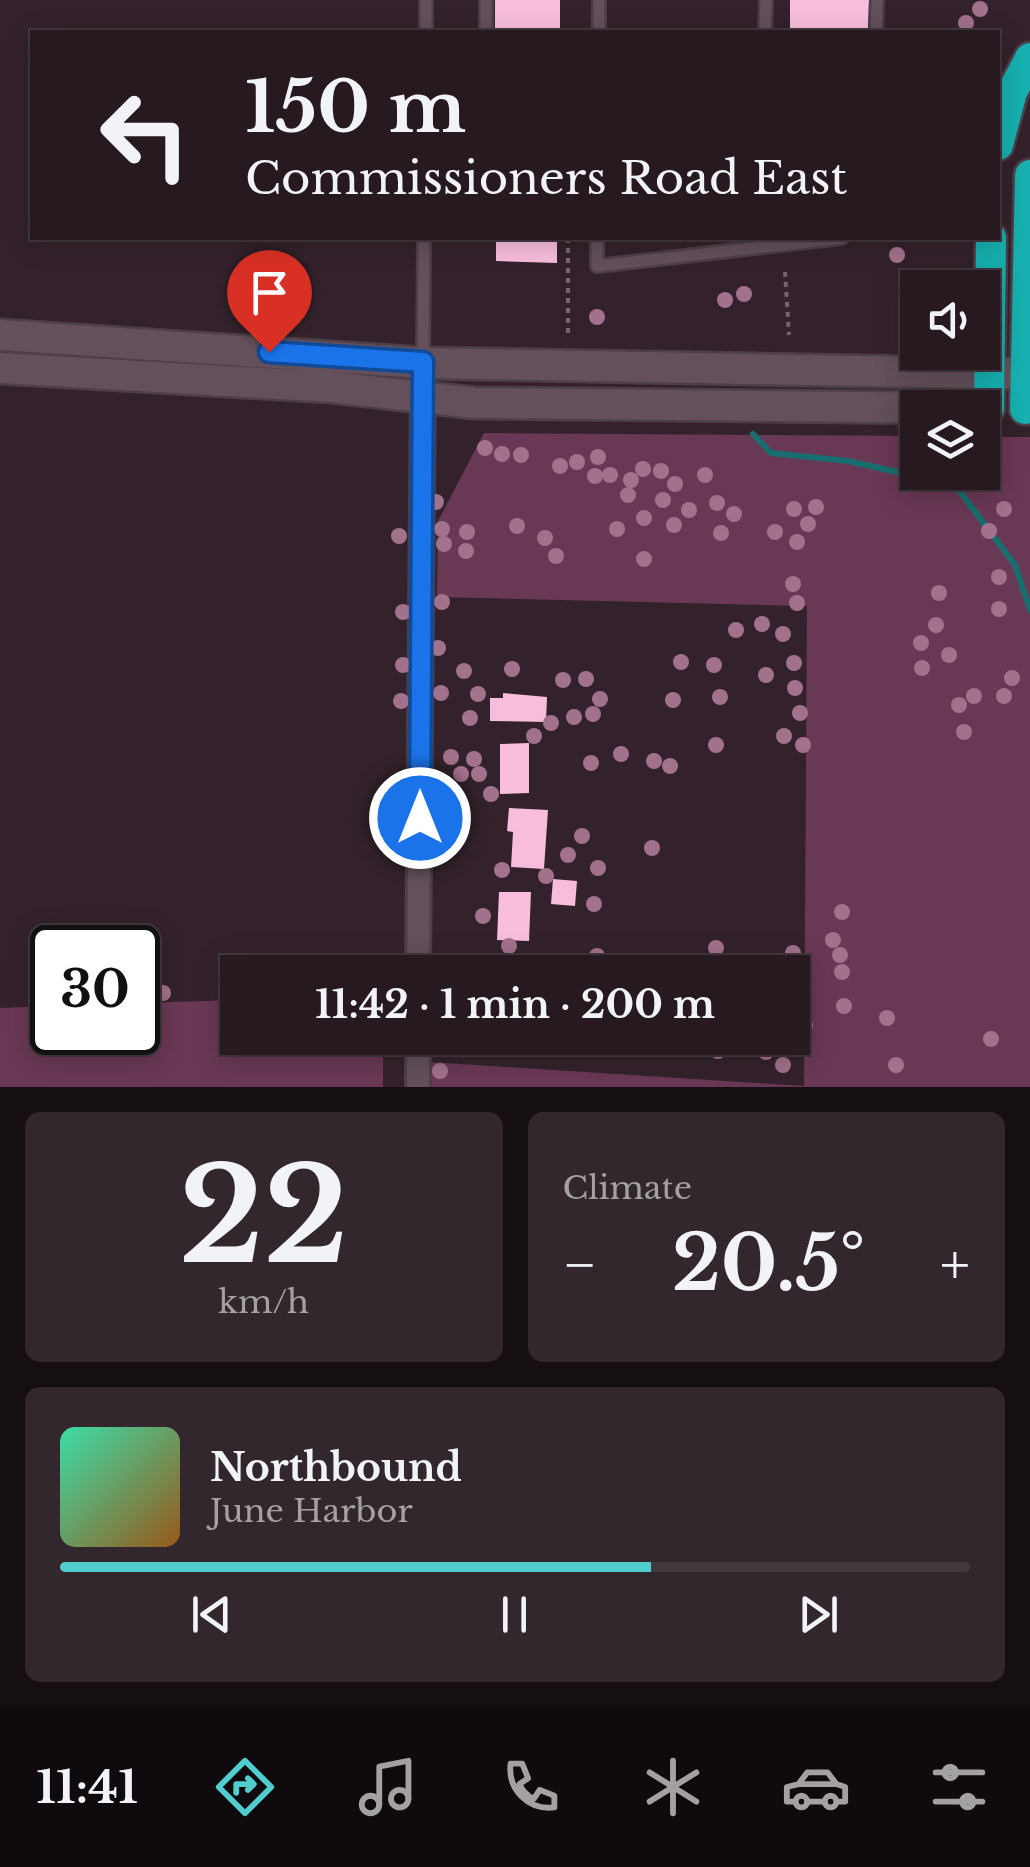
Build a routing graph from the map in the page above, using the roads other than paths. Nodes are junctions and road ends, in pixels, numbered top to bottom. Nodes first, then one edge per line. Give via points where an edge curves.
1 (426, 0) edge
2 (486, 0) edge
3 (599, 0) edge
4 (766, 0) edge
5 (876, 0) edge
6 (426, 30) edge
7 (486, 30) edge
8 (598, 30) edge
9 (765, 30) edge
10 (876, 30) edge
11 (1030, 58) edge
12 (1000, 137) edge
13 (1030, 175) edge
14 (424, 240) edge
15 (597, 240) edge
16 (802, 240) edge
17 (991, 240) edge
18 (761, 242) edge
19 (0, 335) edge
20 (423, 362) junction
21 (0, 368) edge
22 (989, 373) junction
23 (1028, 374) edge
24 (983, 390) edge
25 (423, 394) junction
26 (900, 406) edge
27 (1000, 408) edge
28 (1028, 409) edge
29 (418, 955) edge
30 (418, 1055) edge
31 (418, 1087) edge

1 - 6 lane
2 - 7 lane
3 - 8 lane
4 - 9 lane
5 - 10 lane
11 - 12 highway
13 - 23 highway
14 - 20 lane
15 - 18 lane via 597,266
16 - 18 lane
17 - 22 highway
19 - 20 main road
20 - 22 main road
20 - 25 street
21 - 25 main road
22 - 23 main road
22 - 24 highway
23 - 28 highway
25 - 26 main road via 493,403
25 - 29 street
27 - 28 main road
30 - 31 street

